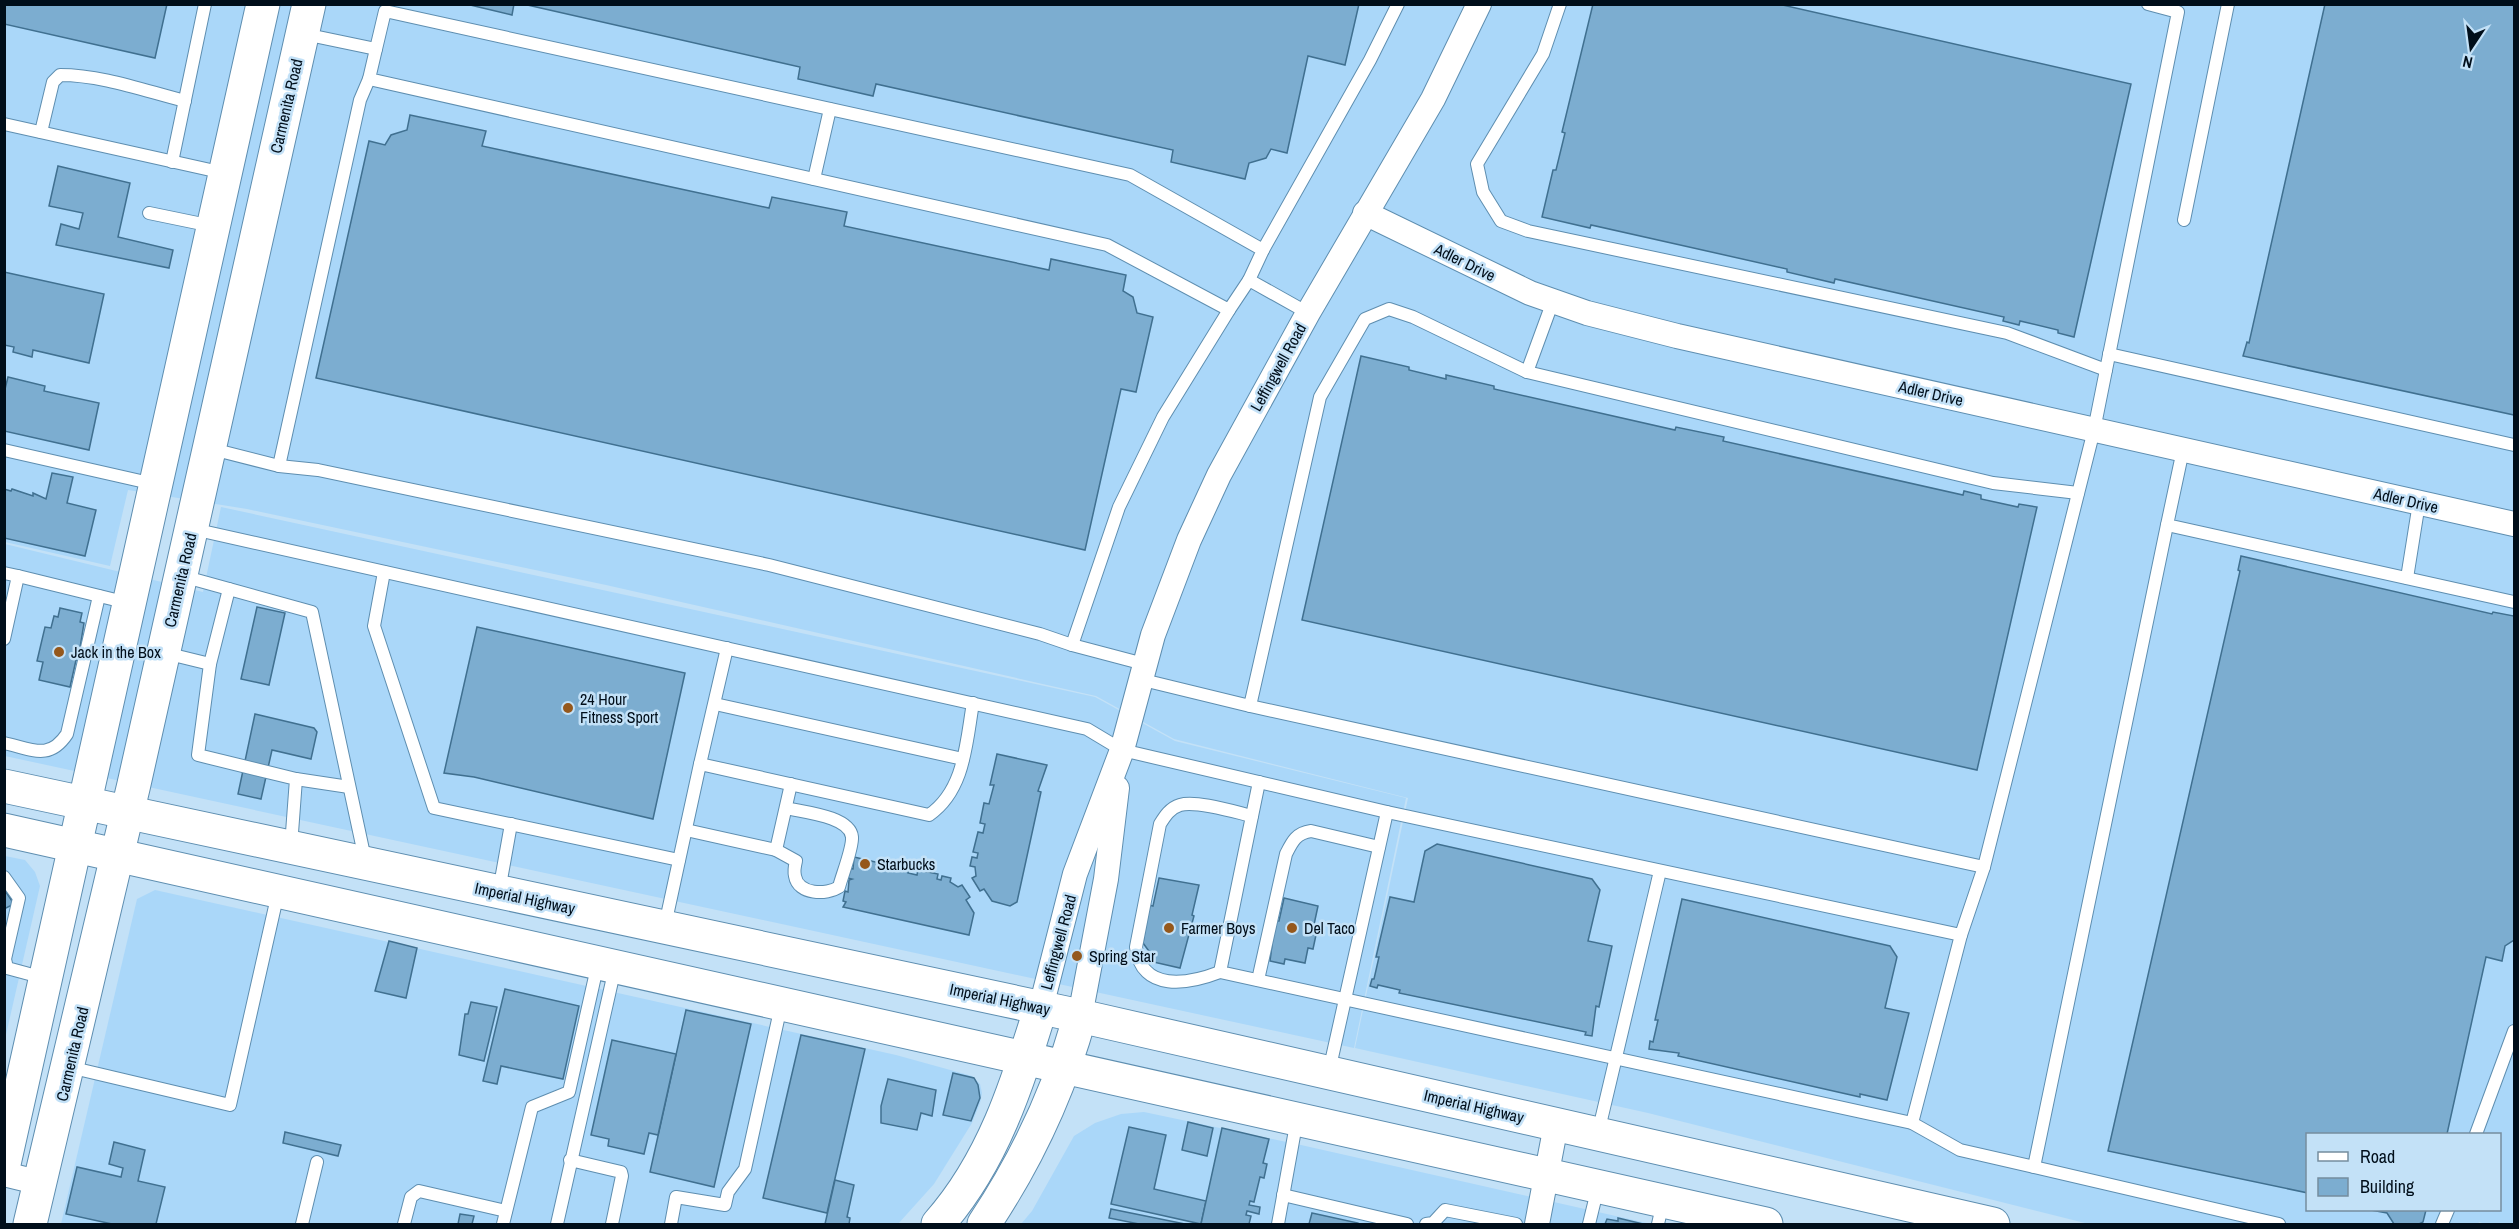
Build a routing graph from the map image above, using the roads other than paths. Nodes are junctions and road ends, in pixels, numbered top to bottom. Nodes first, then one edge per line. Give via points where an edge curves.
1 (205, 4) edge
2 (263, 4) edge
3 (1398, 4) edge
4 (1479, 4) edge
5 (1560, 4) edge
6 (2148, 4) edge
7 (2228, 4) edge
8 (385, 8) edge
9 (306, 19) edge
10 (376, 49) junction
11 (369, 79) junction
12 (185, 101) junction
13 (830, 109) junction
14 (4, 124) edge
15 (41, 132) junction
16 (172, 162) junction
17 (225, 174) junction
18 (814, 179) junction
19 (149, 213) dead end
20 (1365, 213) junction
21 (2184, 220) dead end
22 (213, 226) junction
23 (1263, 250) junction
24 (1249, 280) junction
25 (1553, 301) junction
26 (1229, 310) junction
27 (1308, 313) junction
28 (2109, 354) junction
29 (2106, 370) junction
30 (1527, 372) junction
31 (2094, 430) junction
32 (2514, 445) edge
33 (209, 449) junction
34 (4, 450) edge
35 (2183, 450) junction
36 (279, 466) junction
37 (155, 485) junction
38 (2078, 493) junction
39 (2419, 503) junction
40 (2514, 524) edge
41 (2167, 525) junction
42 (191, 528) junction
43 (384, 572) junction
44 (4, 573) edge
45 (18, 576) junction
46 (181, 576) junction
47 (2407, 578) junction
48 (229, 589) junction
49 (114, 599) junction
50 (2514, 602) edge
51 (4, 639) edge
52 (1072, 645) junction
53 (727, 648) junction
54 (164, 652) junction
55 (210, 664) junction
56 (1142, 671) junction
57 (973, 703) junction
58 (715, 704) junction
59 (1250, 706) junction
60 (4, 743) edge
61 (1122, 750) junction
62 (963, 759) junction
63 (700, 764) junction
64 (296, 779) junction
65 (1259, 782) junction
66 (791, 784) junction
67 (4, 786) edge
68 (349, 787) junction
69 (84, 804) junction
70 (786, 808) junction
71 (1387, 812) junction
72 (127, 813) junction
73 (1252, 816) junction
74 (512, 824) junction
75 (4, 830) edge
76 (686, 830) junction
77 (75, 845) junction
78 (1379, 847) junction
79 (291, 848) junction
80 (776, 850) junction
81 (118, 855) junction
82 (679, 860) junction
83 (366, 864) junction
84 (1984, 867) junction
85 (1660, 870) junction
86 (4, 877) edge
87 (279, 891) junction
88 (499, 892) junction
89 (664, 927) junction
90 (1960, 935) junction
91 (607, 964) junction
92 (1220, 972) junction
93 (45, 978) junction
94 (1258, 980) junction
95 (1346, 998) junction
96 (781, 1003) junction
97 (1041, 1007) junction
98 (1080, 1016) junction
99 (2514, 1031) edge
100 (1615, 1057) junction
101 (1026, 1058) junction
102 (69, 1067) junction
103 (1066, 1067) junction
104 (1329, 1072) junction
105 (1297, 1119) junction
106 (1912, 1123) junction
107 (1556, 1125) junction
108 (2476, 1133) edge
109 (1598, 1134) junction
110 (570, 1160) junction
111 (317, 1162) dead end
112 (4, 1164) edge
113 (2034, 1167) junction
114 (4, 1174) edge
115 (1546, 1175) junction
116 (41, 1183) junction
117 (1598, 1186) junction
118 (1283, 1195) junction
119 (506, 1211) junction
120 (1661, 1213) edge
121 (30, 1224) edge
122 (302, 1224) edge
123 (404, 1224) edge
124 (503, 1224) edge
125 (557, 1224) edge
126 (612, 1224) edge
127 (670, 1224) edge
128 (938, 1224) edge
129 (984, 1224) edge
130 (1278, 1224) edge
131 (1407, 1224) edge
132 (1426, 1224) edge
133 (1516, 1224) edge
134 (1537, 1224) edge
135 (1589, 1224) edge
136 (1766, 1224) edge
137 (1993, 1224) edge
138 (2279, 1224) edge

1 - 12 lane
2 - 17 main road
3 - 23 lane
4 - 20 street, Leffingwell Road via 1433,99
5 - 29 lane via 1543,54 1477,164 1483,192 1501,221 1528,231 2007,333
6 - 28 lane via 2178,12
7 - 21 lane
8 - 10 lane
8 - 13 lane
9 - 10 lane
9 - 33 main road, Carmenita Road
10 - 11 lane
11 - 18 lane
11 - 36 lane via 360,100
12 - 15 lane via 60,75 53,82
12 - 16 lane
13 - 18 lane
13 - 23 lane via 1130,175
14 - 15 lane
15 - 16 lane
16 - 17 lane
17 - 22 main road
18 - 26 lane via 1107,244
19 - 22 lane
20 - 25 street, Adler Drive
20 - 27 street, Leffingwell Road
22 - 37 main road
23 - 24 lane
24 - 26 lane
24 - 27 lane
25 - 30 lane
25 - 31 street, Adler Drive via 1677,336
26 - 52 lane via 1163,417 1119,507
27 - 56 street, Leffingwell Road via 1219,475 1162,606
28 - 29 lane
28 - 32 lane
29 - 31 lane
30 - 38 lane via 1993,483
30 - 59 lane via 1389,309 1365,319 1320,398
31 - 35 street, Adler Drive
31 - 38 lane
33 - 36 lane
33 - 42 main road, Carmenita Road
34 - 37 lane
35 - 39 street, Adler Drive
35 - 41 lane
36 - 52 lane via 318,470 769,565
37 - 49 main road
38 - 84 lane
39 - 40 street, Adler Drive
39 - 47 lane
41 - 47 lane
41 - 113 lane
42 - 43 lane
42 - 46 main road, Carmenita Road
43 - 53 lane
43 - 74 lane via 374,626 434,808
44 - 45 lane
45 - 49 lane
45 - 51 lane
46 - 48 lane
46 - 54 main road, Carmenita Road
47 - 50 lane
48 - 55 lane
48 - 68 lane via 312,612
49 - 60 lane via 59,747 44,751
49 - 69 main road
52 - 56 lane
53 - 57 lane
53 - 58 lane
54 - 55 lane
54 - 72 main road, Carmenita Road
55 - 64 lane via 198,755
56 - 59 lane
56 - 61 street, Leffingwell Road
57 - 61 lane via 1087,729
57 - 62 lane
58 - 62 lane
58 - 63 lane
59 - 84 lane
61 - 65 lane
61 - 97 street, Leffingwell Road via 1075,874
61 - 98 street, Leffingwell Road via 1106,879
62 - 66 lane via 959,778 943,805 929,815
63 - 66 lane
63 - 76 lane
64 - 68 lane
64 - 79 lane
65 - 71 lane
65 - 73 lane
66 - 70 lane
67 - 69 main road, Imperial Highway
68 - 83 lane
69 - 72 main road, Imperial Highway
69 - 77 main road
70 - 80 lane
70 - 80 lane via 840,821 848,827 852,837 839,887 829,893 799,885 796,861
71 - 78 lane
71 - 85 lane
72 - 79 main road, Imperial Highway
72 - 81 main road, Carmenita Road
73 - 92 lane
73 - 92 lane via 1180,804 1160,824 1137,957 1148,976 1164,982 1199,980
74 - 82 lane
74 - 88 lane
75 - 77 main road
76 - 80 lane
76 - 82 lane
77 - 81 main road
77 - 93 main road
78 - 94 lane via 1311,831 1293,840 1286,854
78 - 95 lane
79 - 83 main road, Imperial Highway
81 - 87 main road
81 - 102 main road, Carmenita Road
82 - 89 lane
83 - 88 main road, Imperial Highway
84 - 90 lane
85 - 90 lane
85 - 100 lane
86 - 93 lane via 19,898 5,959 7,968
87 - 91 main road
87 - 102 lane via 230,1105
88 - 89 main road, Imperial Highway
89 - 97 main road, Imperial Highway
90 - 106 lane
91 - 96 main road
91 - 110 lane
91 - 119 lane via 569,1092 532,1107
92 - 94 lane
93 - 112 main road
94 - 95 lane
95 - 100 lane
95 - 104 lane
96 - 101 main road
96 - 127 lane via 745,1169 728,1192 725,1205 676,1197
97 - 98 main road, Imperial Highway
97 - 101 main road, Leffingwell Road
98 - 103 main road, Leffingwell Road
98 - 104 main road, Imperial Highway
99 - 108 lane
100 - 106 lane
100 - 109 lane
101 - 103 main road
101 - 128 main road, Leffingwell Road via 1016,1091 985,1157
102 - 116 main road, Carmenita Road
103 - 105 main road
103 - 129 main road, Leffingwell Road via 1039,1132
104 - 107 main road, Imperial Highway
105 - 115 main road
105 - 118 lane
106 - 113 lane via 1960,1150
107 - 109 main road, Imperial Highway
107 - 115 street
109 - 137 main road, Imperial Highway
110 - 125 lane
110 - 126 lane via 621,1172
111 - 122 lane
113 - 138 lane
114 - 116 street
115 - 117 main road
115 - 134 street
116 - 121 main road, Carmenita Road
117 - 120 main road
117 - 135 lane
118 - 130 lane
118 - 131 lane
119 - 123 lane via 420,1191 411,1197
119 - 124 lane
120 - 136 main road
132 - 133 lane via 1445,1210

